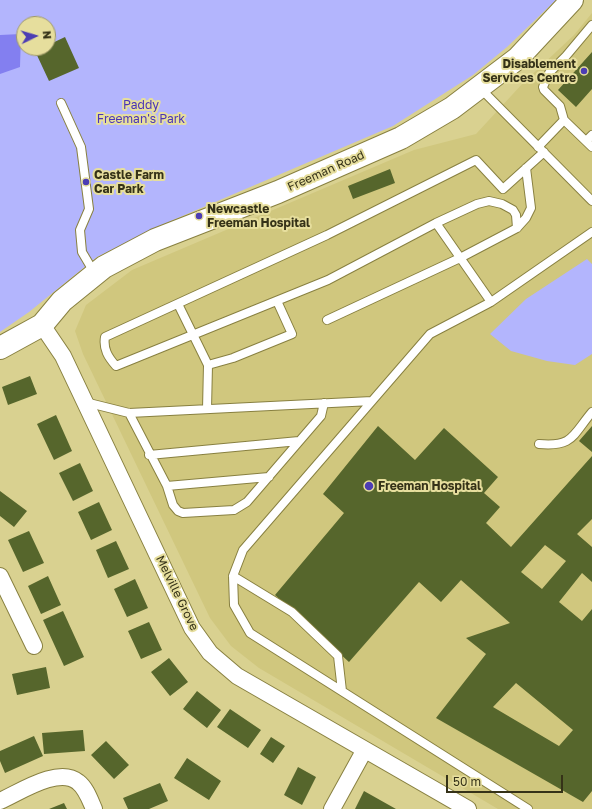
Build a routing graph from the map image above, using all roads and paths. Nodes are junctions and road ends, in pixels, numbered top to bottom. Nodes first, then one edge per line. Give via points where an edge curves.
1 (572, 0) edge
2 (592, 25) edge
3 (479, 87) junction
4 (60, 102) dead end
5 (564, 120) junction
6 (592, 135) edge
7 (589, 144) edge
8 (541, 150) junction
9 (526, 168) junction
10 (592, 201) edge
11 (436, 223) junction
12 (517, 228) junction
13 (592, 232) edge
14 (460, 258) junction
15 (95, 274) junction
16 (277, 301) junction
17 (491, 302) junction
18 (178, 304) junction
19 (327, 320) dead end
20 (42, 325) junction
21 (192, 335) junction
22 (0, 348) edge
23 (208, 365) junction
24 (372, 401) junction
25 (85, 402) junction
26 (324, 403) junction
27 (207, 409) junction
28 (592, 412) edge
29 (129, 413) junction
30 (299, 441) junction
31 (539, 444) dead end
32 (149, 455) junction
33 (269, 477) junction
34 (167, 486) junction
35 (0, 576) edge
36 (233, 576) junction
37 (34, 646) dead end
38 (342, 691) junction
39 (364, 751) junction
40 (0, 801) edge
41 (94, 809) edge
42 (332, 809) edge
43 (468, 809) edge
44 (528, 809) edge

1 - 3 street, Freeman Road via 518,58
2 - 5 lane via 549,72 543,87 560,106
3 - 8 lane
3 - 15 street, Freeman Road via 452,108 401,138 278,192 155,240
4 - 15 lane via 81,147 89,209 80,230 82,252
5 - 7 lane
5 - 8 lane
6 - 7 lane
8 - 9 lane
8 - 10 lane
9 - 12 lane via 532,208
9 - 18 lane via 503,189 476,160 326,235
11 - 12 lane via 489,201 513,210
11 - 14 lane
11 - 16 lane via 328,280
12 - 14 lane
13 - 17 lane
14 - 17 lane
14 - 19 lane
15 - 20 street, Freeman Road via 62,301
16 - 21 lane
16 - 23 lane via 292,334 233,358
17 - 24 lane via 430,334
18 - 21 lane
18 - 21 lane via 104,337 108,356 116,366
20 - 22 street, Freeman Road
20 - 25 street, Melville Grove via 63,356
21 - 23 lane
23 - 27 lane
24 - 26 lane
24 - 36 lane via 243,550
25 - 29 lane
25 - 39 street, Melville Grove via 192,628 210,653 237,676
26 - 27 lane
26 - 30 lane via 321,416
27 - 29 lane
28 - 31 lane via 567,443 555,446
29 - 32 lane
30 - 32 lane
30 - 33 lane
32 - 34 lane
33 - 34 lane
33 - 34 lane via 247,502 234,510 183,513 173,506
35 - 37 street
36 - 38 lane via 292,612 338,656
36 - 38 lane via 234,605 250,633
38 - 44 lane
39 - 42 street
39 - 43 street, Melville Grove
40 - 41 street via 52,778 68,776 79,782

